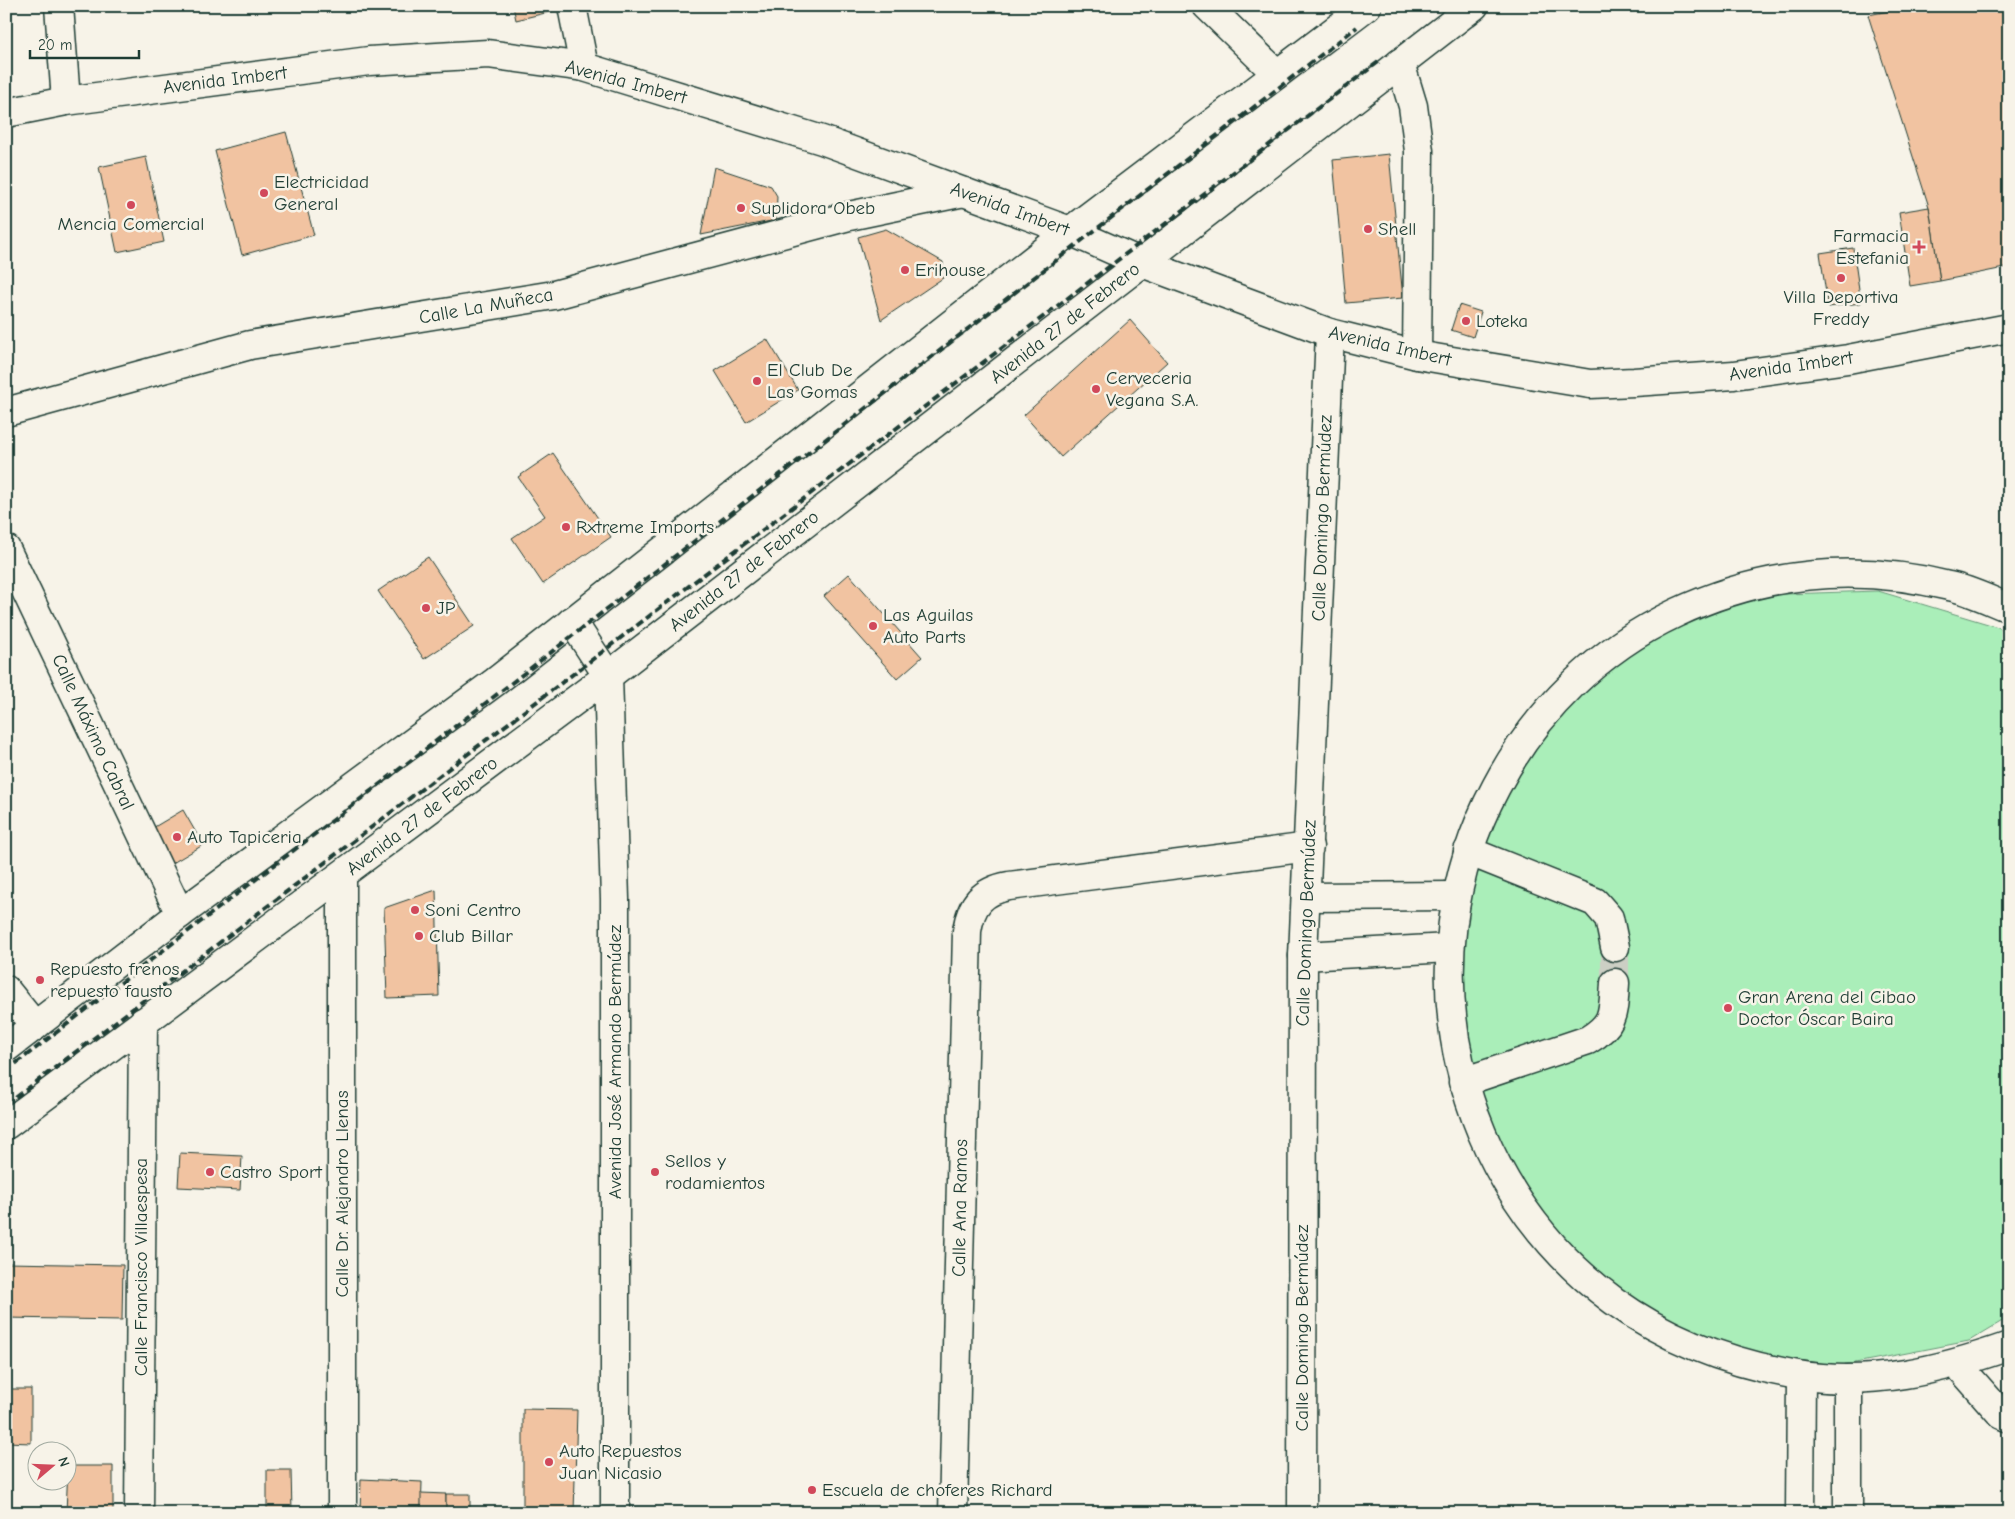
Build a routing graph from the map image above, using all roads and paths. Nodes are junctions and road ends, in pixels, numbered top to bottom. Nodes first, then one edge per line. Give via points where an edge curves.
1 (59, 6) edge
2 (572, 6) edge
3 (1207, 6) edge
4 (1367, 6) edge
5 (1474, 6) edge
6 (1400, 63) junction
7 (584, 67) junction
8 (1277, 74) junction
9 (66, 101) junction
10 (6, 113) edge
11 (964, 192) junction
12 (1070, 231) junction
13 (1142, 263) junction
14 (2009, 328) edge
15 (1330, 333) junction
16 (1417, 355) junction
17 (6, 412) edge
18 (6, 549) edge
19 (12, 576) edge
20 (2009, 608) edge
21 (572, 621) junction
22 (608, 676) junction
23 (1309, 847) junction
24 (1468, 851) junction
25 (342, 876) junction
26 (1456, 896) junction
27 (1306, 897) junction
28 (180, 914) junction
29 (1615, 947) tunnel mouth
30 (1449, 948) junction
31 (1303, 956) junction
32 (1615, 983) tunnel mouth
33 (6, 990) edge
34 (143, 1022) junction
35 (35, 1026) junction
36 (6, 1048) edge
37 (1463, 1082) junction
38 (6, 1125) edge
39 (2009, 1346) edge
40 (1957, 1364) junction
41 (1801, 1376) junction
42 (1848, 1379) junction
43 (2009, 1418) edge
44 (140, 1513) edge
45 (342, 1513) edge
46 (615, 1513) edge
47 (953, 1513) edge
48 (1302, 1513) edge
49 (1800, 1513) edge
50 (1848, 1513) edge

1 - 9 street
2 - 7 street
3 - 8 street
4 - 8 street
5 - 6 street, Avenida 27 de Febrero
6 - 13 street, Avenida 27 de Febrero
6 - 16 street via 1413,106 1419,151
7 - 9 street, Avenida Imbert via 488,54 389,60
7 - 11 street, Avenida Imbert via 822,140
8 - 12 street
9 - 10 street, Avenida Imbert
11 - 12 street, Avenida Imbert
11 - 17 street, Calle La Muñeca via 849,216 554,295 250,345
12 - 13 street, Avenida Imbert
12 - 21 street
13 - 15 street, Avenida Imbert
13 - 22 street, Avenida 27 de Febrero
14 - 16 street, Avenida Imbert via 1848,359 1734,375 1634,382 1590,384
15 - 16 street, Avenida Imbert
15 - 23 street, Calle Domingo Bermúdez
18 - 19 street, Calle Máximo Cabral
19 - 28 street, Calle Máximo Cabral
20 - 24 street via 1951,586 1871,573 1789,576 1710,597 1649,625 1594,664 1546,710 1510,760 1481,815
21 - 22 street
21 - 28 street via 495,682
22 - 25 street, Avenida 27 de Febrero
22 - 46 street, Avenida José Armando Bermúdez via 615,899
23 - 27 street, Calle Domingo Bermúdez
23 - 47 street, Calle Ana Ramos via 1009,886 983,895 974,905 967,931
24 - 26 street
24 - 29 street via 1595,902 1609,918
25 - 34 street, Avenida 27 de Febrero
25 - 45 street, Calle Dr. Alejandro Llenas
26 - 27 street
26 - 30 street
27 - 31 street, Calle Domingo Bermúdez
28 - 35 street
30 - 31 street
30 - 37 street via 1451,1016
31 - 48 street, Calle Domingo Bermúdez
32 - 37 street via 1613,1015 1599,1034
33 - 35 street
34 - 38 street, Avenida 27 de Febrero
34 - 44 street, Calle Francisco Villaespesa
35 - 36 street
37 - 41 street via 1487,1146 1516,1196 1563,1257 1614,1301 1672,1336 1735,1361
39 - 40 street
40 - 42 street via 1903,1375
40 - 43 street via 2002,1415
41 - 42 street
41 - 49 street
42 - 50 street

